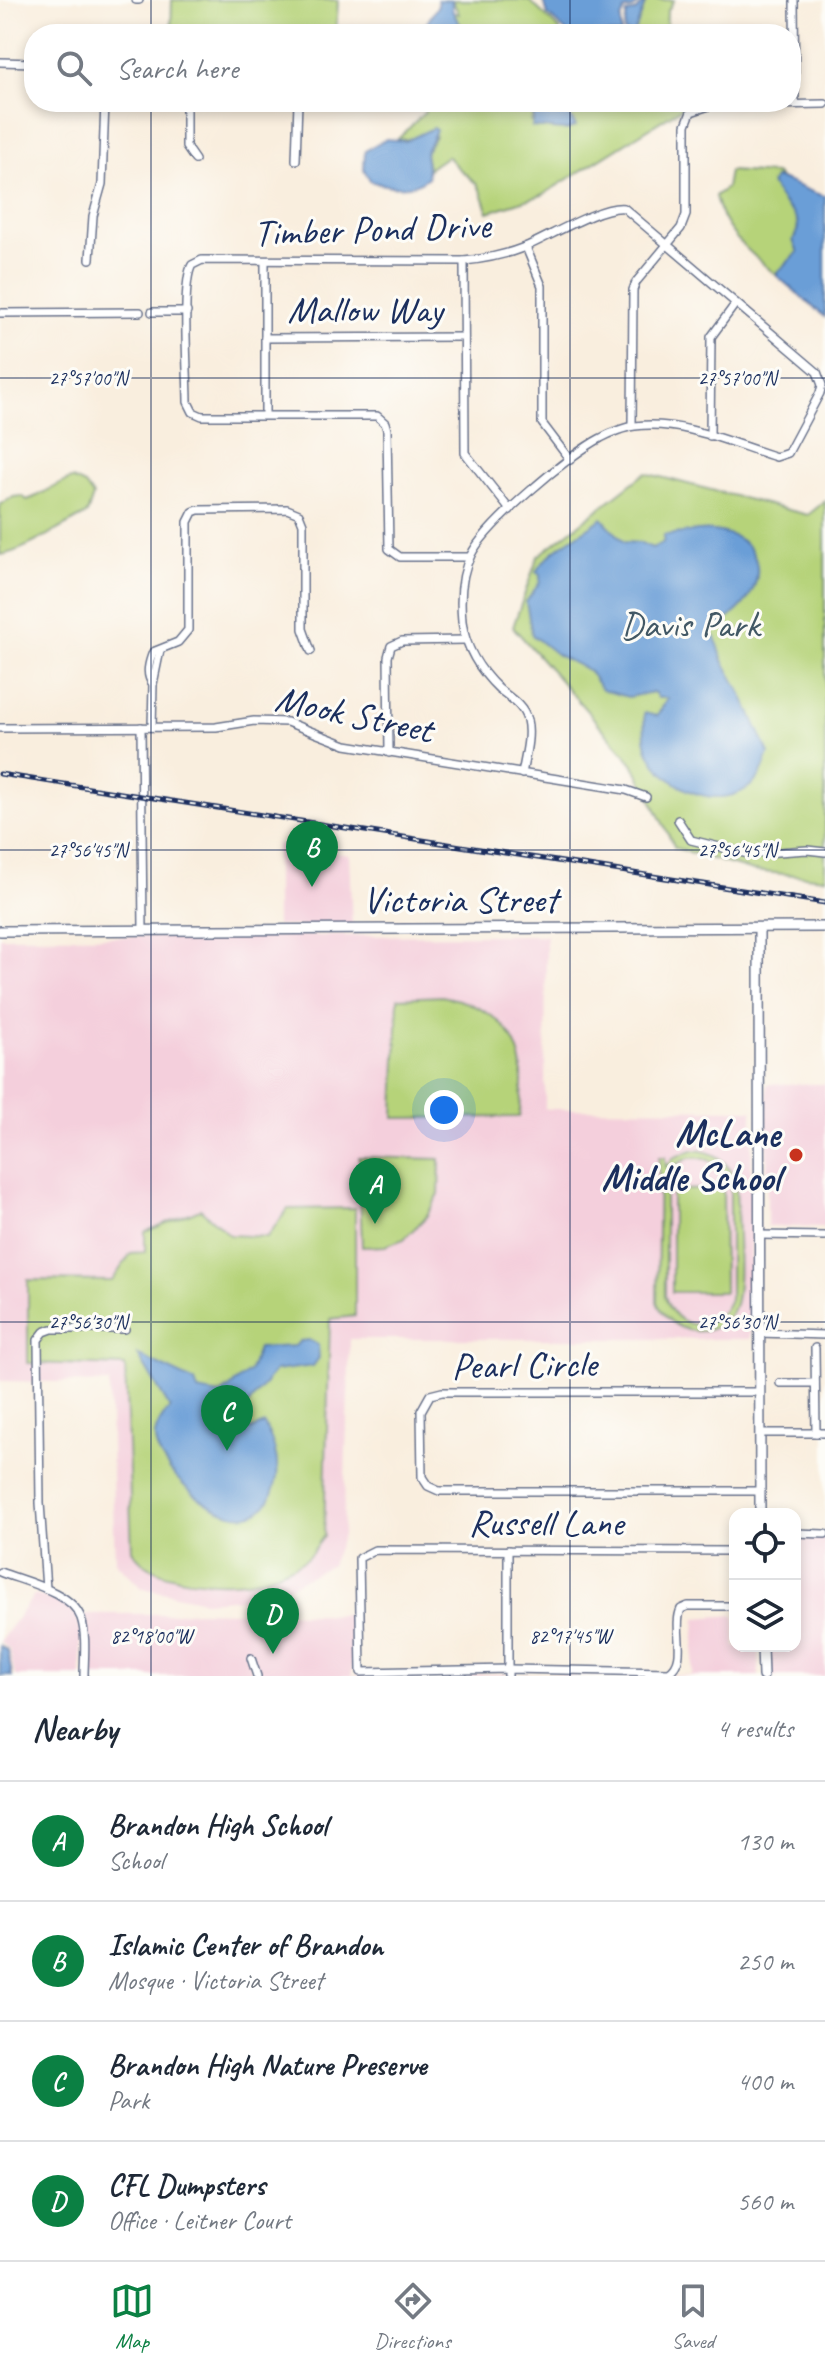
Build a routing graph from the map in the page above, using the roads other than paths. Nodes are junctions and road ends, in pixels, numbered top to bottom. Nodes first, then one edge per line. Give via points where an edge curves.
1 (794, 0) edge
2 (794, 24) edge
3 (0, 62) edge
4 (24, 63) edge
5 (801, 104) edge
6 (825, 104) edge
7 (105, 112) edge
8 (186, 112) edge
9 (298, 112) edge
10 (691, 112) edge
11 (195, 160) dead end
12 (296, 160) dead end
13 (667, 245) junction
14 (526, 247) junction
15 (90, 259) dead end
16 (265, 261) junction
17 (464, 261) junction
18 (736, 303) junction
19 (140, 312) dead end
20 (152, 312) dead end
21 (187, 312) junction
22 (0, 313) edge
23 (464, 337) junction
24 (265, 338) junction
25 (265, 415) junction
26 (632, 426) junction
27 (710, 436) junction
28 (570, 460) junction
29 (510, 510) junction
30 (470, 557) junction
31 (466, 640) junction
32 (311, 651) dead end
33 (141, 727) junction
34 (152, 727) junction
35 (0, 728) edge
36 (389, 753) junction
37 (522, 774) junction
38 (646, 797) dead end
39 (678, 820) dead end
40 (825, 852) edge
41 (825, 927) edge
42 (759, 928) junction
43 (143, 930) junction
44 (0, 931) edge
45 (759, 1235) junction
46 (825, 1236) edge
47 (125, 1329) dead end
48 (759, 1333) junction
49 (825, 1335) edge
50 (815, 1348) dead end
51 (780, 1383) dead end
52 (815, 1383) junction
53 (760, 1392) junction
54 (760, 1433) junction
55 (816, 1433) junction
56 (825, 1433) edge
57 (760, 1491) junction
58 (760, 1508) edge
59 (801, 1533) edge
60 (825, 1534) edge
61 (508, 1550) junction
62 (729, 1551) edge
63 (0, 1572) edge
64 (46, 1589) junction
65 (729, 1606) edge
66 (762, 1652) edge
67 (251, 1658) dead end
68 (513, 1673) edge
69 (84, 1676) edge
70 (257, 1676) edge
71 (763, 1676) edge

1 - 2 street
3 - 4 street
5 - 6 street
7 - 15 street via 102,184
8 - 11 street via 186,147
9 - 12 street
10 - 13 street via 686,125 686,215
13 - 14 street, Timber Pond Drive via 619,207
13 - 18 street, Timber Pond Drive
13 - 26 street via 633,290
14 - 17 street, Timber Pond Drive
14 - 28 street via 542,286 542,423
16 - 17 street, Timber Pond Drive
16 - 21 street, Timber Pond Drive via 196,262 188,273
16 - 24 street
17 - 23 street
18 - 27 street via 711,337
18 - 27 street, Timber Pond Drive via 817,372 822,385 788,453 776,457
19 - 22 street
20 - 21 street
21 - 25 street, Timber Pond Drive via 188,402 193,412
23 - 24 street, Mallow Way
23 - 29 street via 465,453
24 - 25 street
25 - 30 street, Timber Pond Drive via 382,419 387,430 389,549 400,557
26 - 27 street, Timber Pond Drive via 670,425
26 - 28 street, Timber Pond Drive via 601,438
28 - 29 street, Timber Pond Drive
29 - 30 street, Timber Pond Drive
30 - 31 street, Timber Pond Drive via 461,600
31 - 36 street via 402,641 391,646
31 - 37 street via 487,676 526,717
32 - 34 street via 303,629 299,514 287,509 193,512 188,522 188,630 178,642 153,652
33 - 34 street, Mook Street
33 - 35 street, Mook Street
33 - 43 street
34 - 36 street, Mook Street via 287,722 333,742
36 - 37 street, Mook Street
37 - 38 street, Mook Street
39 - 40 street via 691,840 748,854
41 - 42 street, Victoria Street
42 - 43 street, Victoria Street
42 - 45 street
43 - 44 street, Victoria Street
45 - 46 street
45 - 48 street
47 - 64 street via 52,1329 38,1340
48 - 49 street
48 - 53 street
50 - 52 street
51 - 52 street
52 - 55 street
53 - 54 street
53 - 57 street, Pearl Circle via 442,1392 430,1395 421,1411 422,1477 439,1491
54 - 55 street
54 - 57 street
55 - 56 street
57 - 58 street
59 - 60 street
61 - 62 street, Russell Lane
61 - 68 street
61 - 68 street, Russell Lane via 375,1550 359,1558 361,1672
63 - 64 street
64 - 69 street via 71,1602 81,1617
65 - 68 street via 681,1609 679,1660 669,1672
66 - 71 street
67 - 70 street

